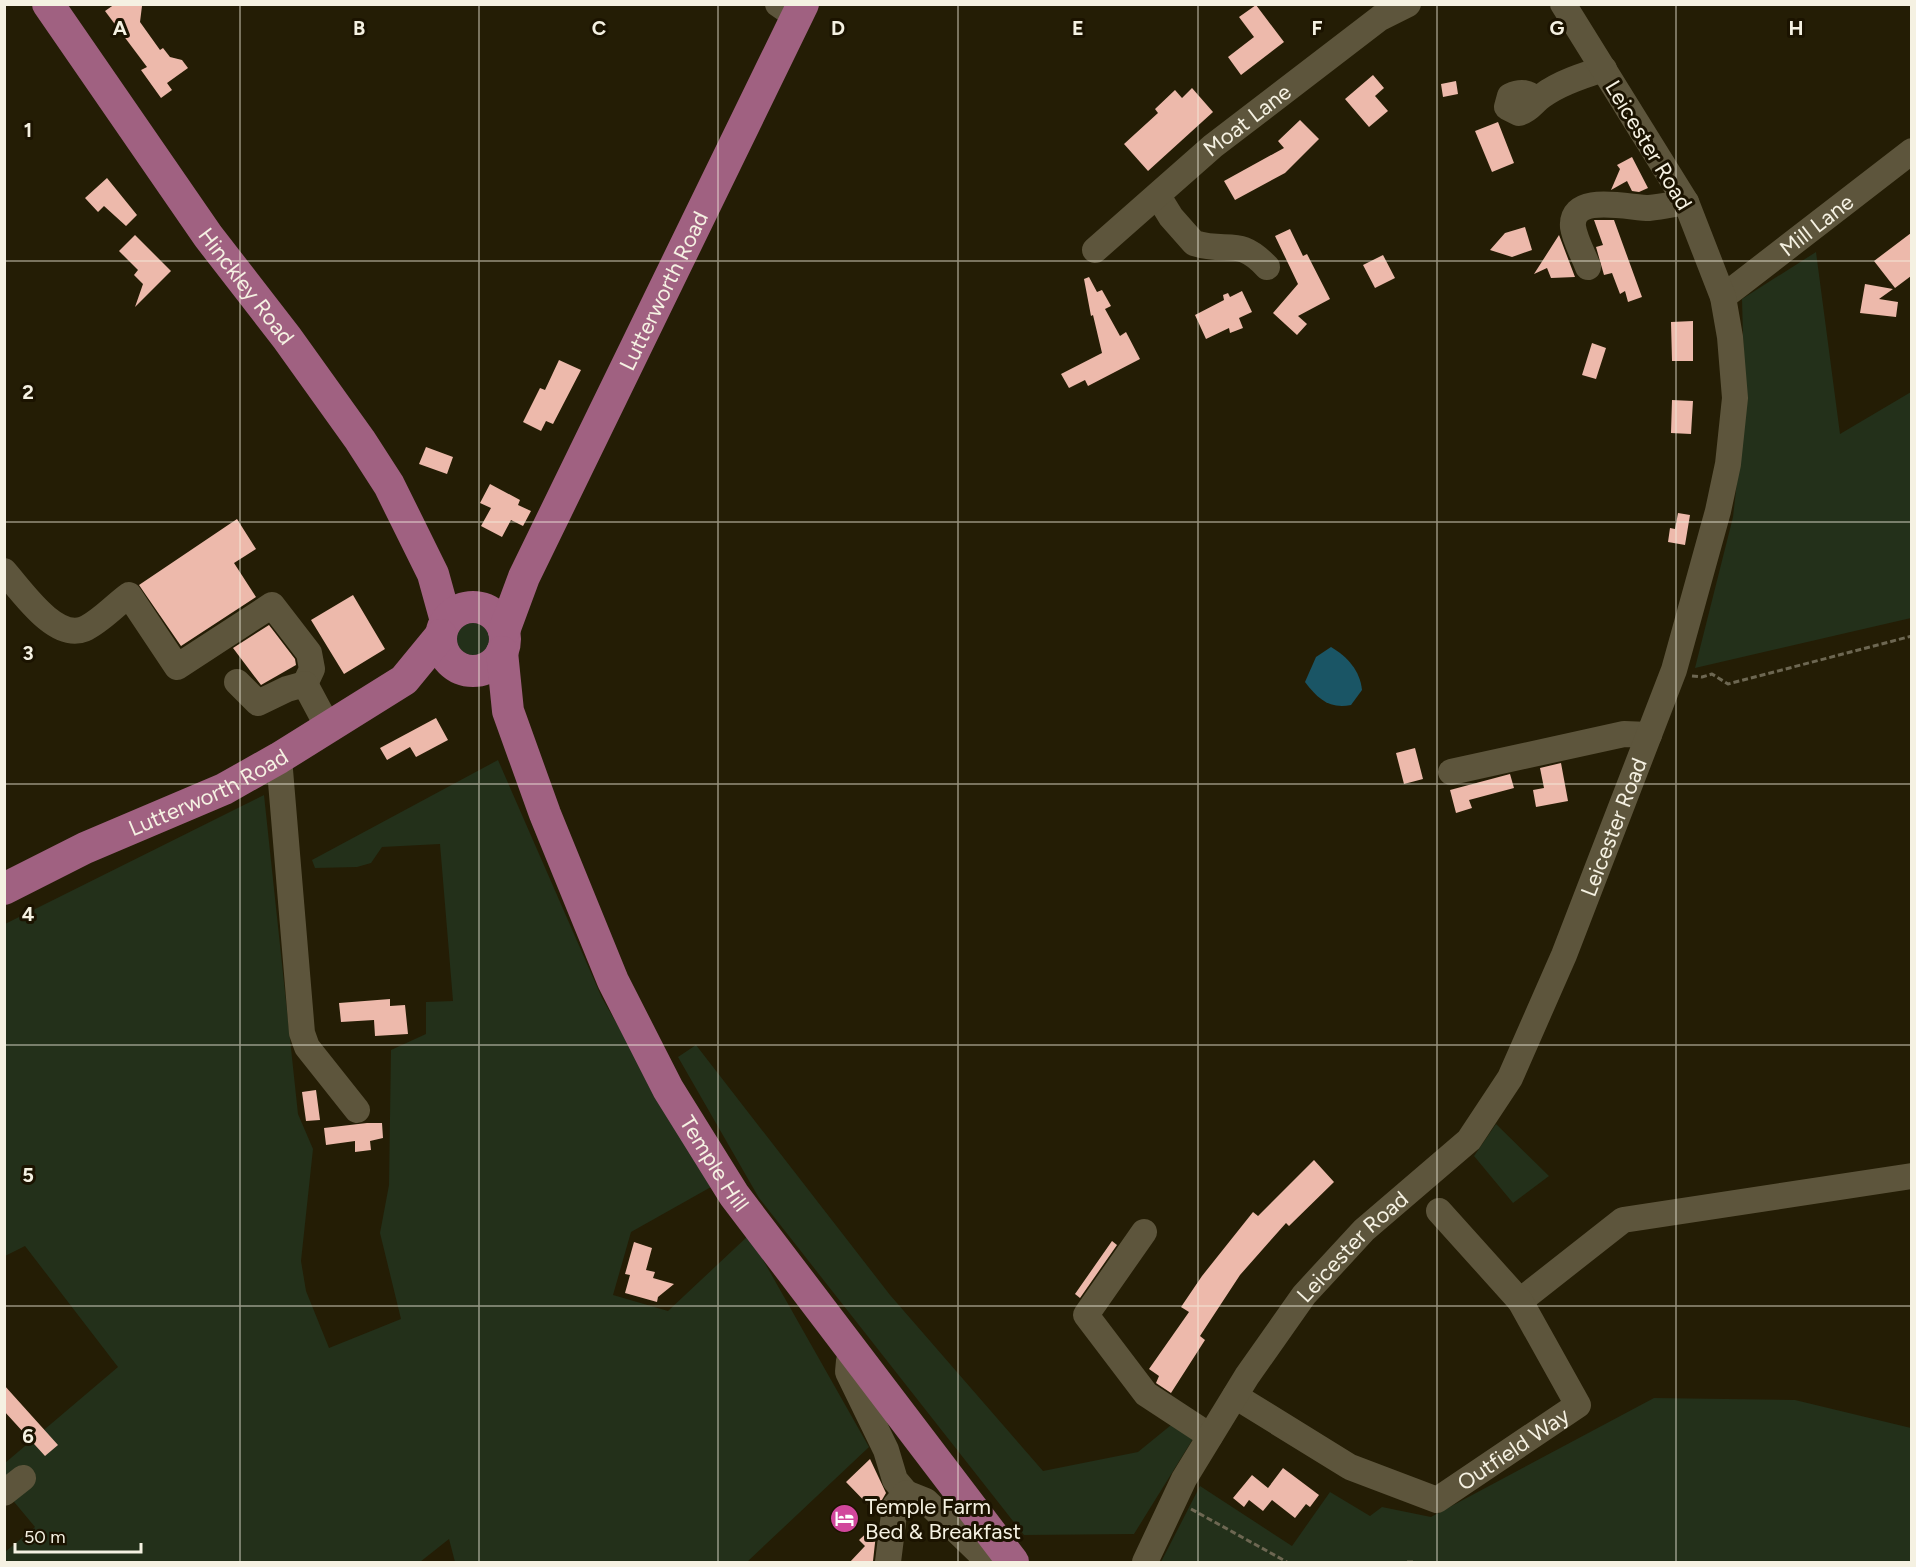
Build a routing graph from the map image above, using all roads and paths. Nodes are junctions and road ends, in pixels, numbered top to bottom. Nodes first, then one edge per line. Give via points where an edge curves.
1 (48, 4) edge
2 (1408, 4) edge
3 (1563, 4) edge
4 (793, 9) edge
5 (1604, 69) junction
6 (1537, 100) dead end
7 (1911, 151) edge
8 (1158, 196) junction
9 (1686, 202) junction
10 (1095, 250) dead end
11 (1267, 267) dead end
12 (1588, 267) dead end
13 (1723, 297) junction
14 (4, 571) edge
15 (524, 577) junction
16 (458, 618) junction
17 (1911, 636) edge
18 (503, 641) junction
19 (469, 670) junction
20 (1683, 674) dead end
21 (404, 680) junction
22 (237, 682) dead end
23 (305, 684) junction
24 (508, 711) junction
25 (328, 727) junction
26 (1649, 735) junction
27 (279, 758) junction
28 (1451, 772) dead end
29 (4, 889) edge
30 (357, 1110) dead end
31 (1911, 1176) edge
32 (1439, 1211) dead end
33 (1144, 1232) dead end
34 (1520, 1301) junction
35 (857, 1357) junction
36 (1235, 1396) junction
37 (1210, 1436) junction
38 (906, 1493) junction
39 (1174, 1499) junction
40 (888, 1563) edge
41 (989, 1563) edge
42 (1012, 1563) edge
43 (1144, 1563) edge
44 (1287, 1563) edge
45 (1407, 1563) edge
46 (1416, 1563) edge

1 - 16 main road, Hinckley Road via 195,218 360,440 389,485
2 - 8 street, Moat Lane via 1380,18 1213,146
3 - 5 street, Leicester Road
4 - 15 main road, Lutterworth Road
5 - 6 street via 1586,74
5 - 9 street, Leicester Road
7 - 13 street, Mill Lane
8 - 10 street, Moat Lane
8 - 11 street via 1194,243 1244,248
9 - 12 street via 1650,208 1599,203 1580,209 1573,226
9 - 13 street, Leicester Road
13 - 26 street, Leicester Road via 1735,398 1728,464 1674,670
14 - 23 street via 51,623 66,630 83,630 129,595 177,667 272,604 309,653 312,669
15 - 16 main road, Lutterworth Road via 501,596
15 - 18 main road, Lutterworth Road
16 - 18 main road via 495,615
16 - 19 main road via 444,652 448,659
16 - 21 main road, Lutterworth Road
17 - 20 path via 1728,684 1712,674
18 - 19 main road via 491,665
18 - 24 main road, Temple Hill
19 - 21 main road, Lutterworth Road
19 - 24 main road, Temple Hill
21 - 25 main road, Lutterworth Road
22 - 23 street via 258,703
23 - 25 street
24 - 35 main road, Temple Hill via 613,981 668,1089 734,1195
25 - 27 main road, Lutterworth Road
26 - 28 street via 1624,734
26 - 36 street, Leicester Road via 1564,956 1510,1078 1469,1140 1364,1230 1304,1295
27 - 29 main road, Lutterworth Road via 224,789 85,848
27 - 30 street via 302,1033 307,1047
31 - 34 street via 1623,1220
32 - 34 street, Outfield Way
33 - 37 street via 1086,1315 1146,1394
34 - 36 street, Outfield Way via 1578,1405 1437,1500 1350,1467
35 - 38 street via 849,1361 848,1372 886,1450 895,1480
35 - 42 main road, Temple Hill
36 - 37 street, Leicester Road
37 - 39 street, Leicester Road
38 - 40 street via 895,1506
38 - 41 street via 926,1501
39 - 43 street, Leicester Road
39 - 44 path
45 - 46 path

